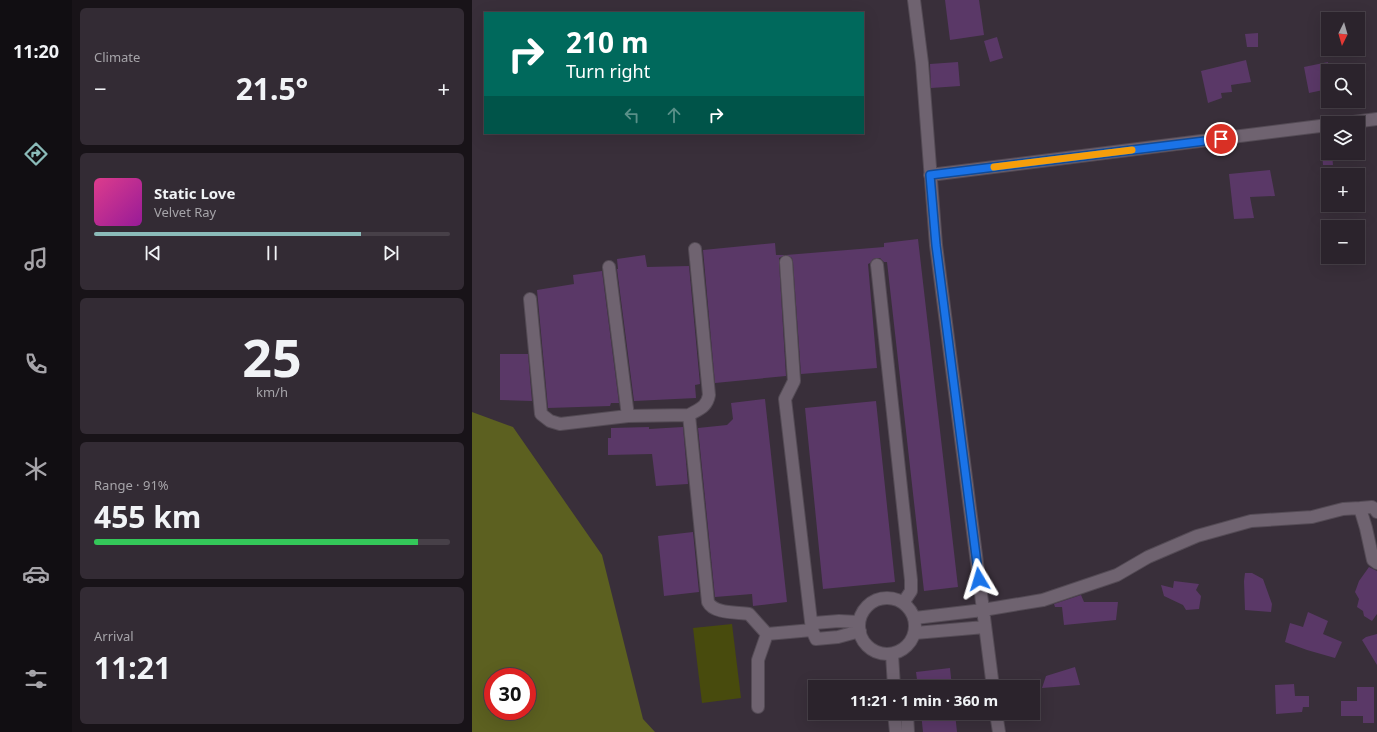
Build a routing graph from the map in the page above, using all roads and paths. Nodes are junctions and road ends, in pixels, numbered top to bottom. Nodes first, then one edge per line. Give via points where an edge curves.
1 (914, 0) edge
2 (1377, 119) edge
3 (1365, 121) edge
4 (1321, 126) edge
5 (930, 175) junction
6 (695, 249) dead end
7 (786, 262) dead end
8 (876, 265) dead end
9 (609, 267) dead end
10 (530, 299) dead end
11 (688, 415) junction
12 (628, 416) junction
13 (1360, 508) junction
14 (1377, 512) edge
15 (1377, 563) edge
16 (903, 603) junction
17 (983, 610) junction
18 (914, 618) junction
19 (859, 627) junction
20 (985, 627) junction
21 (812, 630) junction
22 (915, 633) junction
23 (767, 634) junction
24 (892, 654) junction
25 (895, 680) edge
26 (992, 680) edge
27 (758, 706) dead end
28 (895, 720) edge
29 (907, 720) edge
30 (997, 720) edge
31 (896, 732) edge
32 (908, 732) edge
33 (999, 732) edge

1 - 5 street via 922,63
2 - 3 street
4 - 5 street
5 - 17 street via 936,245
6 - 11 street via 709,395 708,402
7 - 21 street via 794,381 785,399
8 - 16 street via 911,580 911,591
9 - 12 street
10 - 12 street via 541,414 550,421 560,424
11 - 12 street
11 - 23 street via 708,602 710,607 716,610 749,614
13 - 14 street via 1372,507
13 - 15 street via 1373,560
13 - 17 street via 1343,509 1312,517 1251,521 1197,536 1148,557 1117,574 1042,600
16 - 18 street
16 - 19 street via 885,598 876,601 862,614
17 - 18 street
17 - 20 street
18 - 22 street
19 - 21 street via 839,621 814,623
19 - 24 street via 868,647 876,652
20 - 22 street
20 - 26 street
21 - 23 street
22 - 24 street via 909,645 902,651
23 - 27 street via 758,660
24 - 25 street
28 - 31 street
29 - 32 street
30 - 33 street

